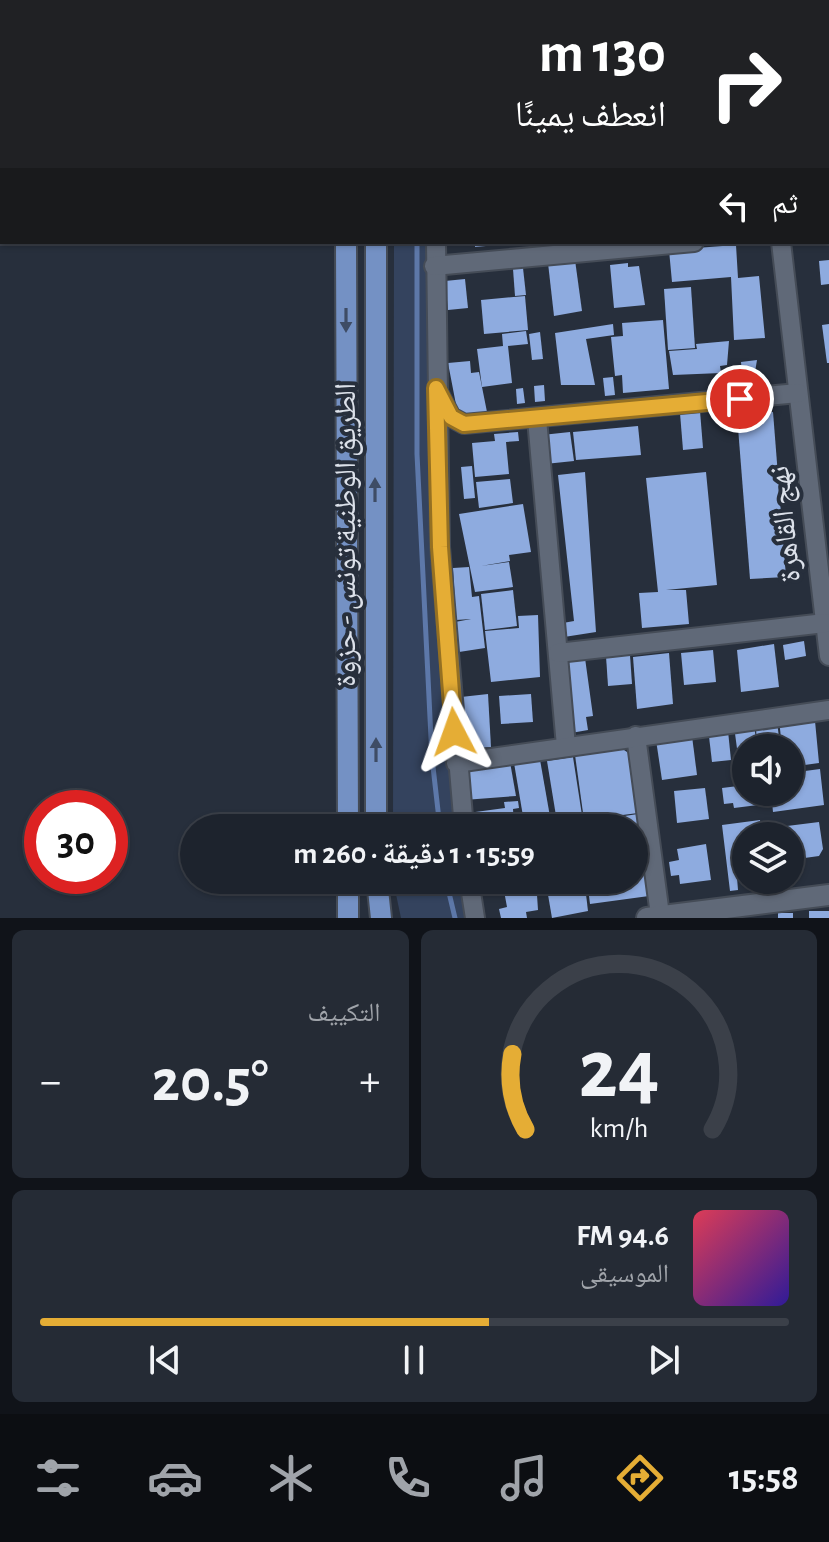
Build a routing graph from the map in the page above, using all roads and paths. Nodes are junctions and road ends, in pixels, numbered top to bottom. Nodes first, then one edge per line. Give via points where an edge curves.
1 (346, 244) edge
2 (376, 244) edge
3 (436, 244) edge
4 (672, 244) edge
5 (781, 244) edge
6 (434, 266) junction
7 (436, 388) junction
8 (798, 393) junction
9 (537, 419) junction
10 (820, 494) edge
11 (825, 623) junction
12 (558, 653) junction
13 (829, 656) edge
14 (376, 673) junction
15 (348, 674) junction
16 (829, 710) edge
17 (636, 736) junction
18 (566, 746) junction
19 (456, 763) junction
20 (348, 814) edge
21 (376, 814) edge
22 (462, 814) edge
23 (348, 894) edge
24 (378, 894) edge
25 (471, 894) edge
26 (829, 895) edge
27 (736, 913) edge
28 (653, 916) edge
29 (348, 918) edge
30 (381, 918) edge
31 (475, 918) edge

1 -> 15 main road, الطريق الوطنية تونس - حزوة
14 -> 2 main road, الطريق الوطنية تونس - حزوة
3 - 6 street
4 - 6 street
5 - 8 street, نهج القاهرة
6 - 7 street
7 - 9 street via 459,423
7 - 19 street via 440,547
8 - 9 street
8 - 10 street, نهج القاهرة
9 - 12 street
10 - 11 street, نهج القاهرة
11 - 12 street
11 - 13 street, نهج القاهرة
12 - 18 street
14 - 15 main road
21 -> 14 main road, الطريق الوطنية تونس - حزوة
15 - 20 main road, الطريق الوطنية تونس - حزوة
16 - 17 street
17 - 18 street
17 - 28 street
18 - 19 street
19 - 22 street
23 - 29 main road
24 - 30 main road
25 - 31 street
26 - 27 street
27 - 28 street

